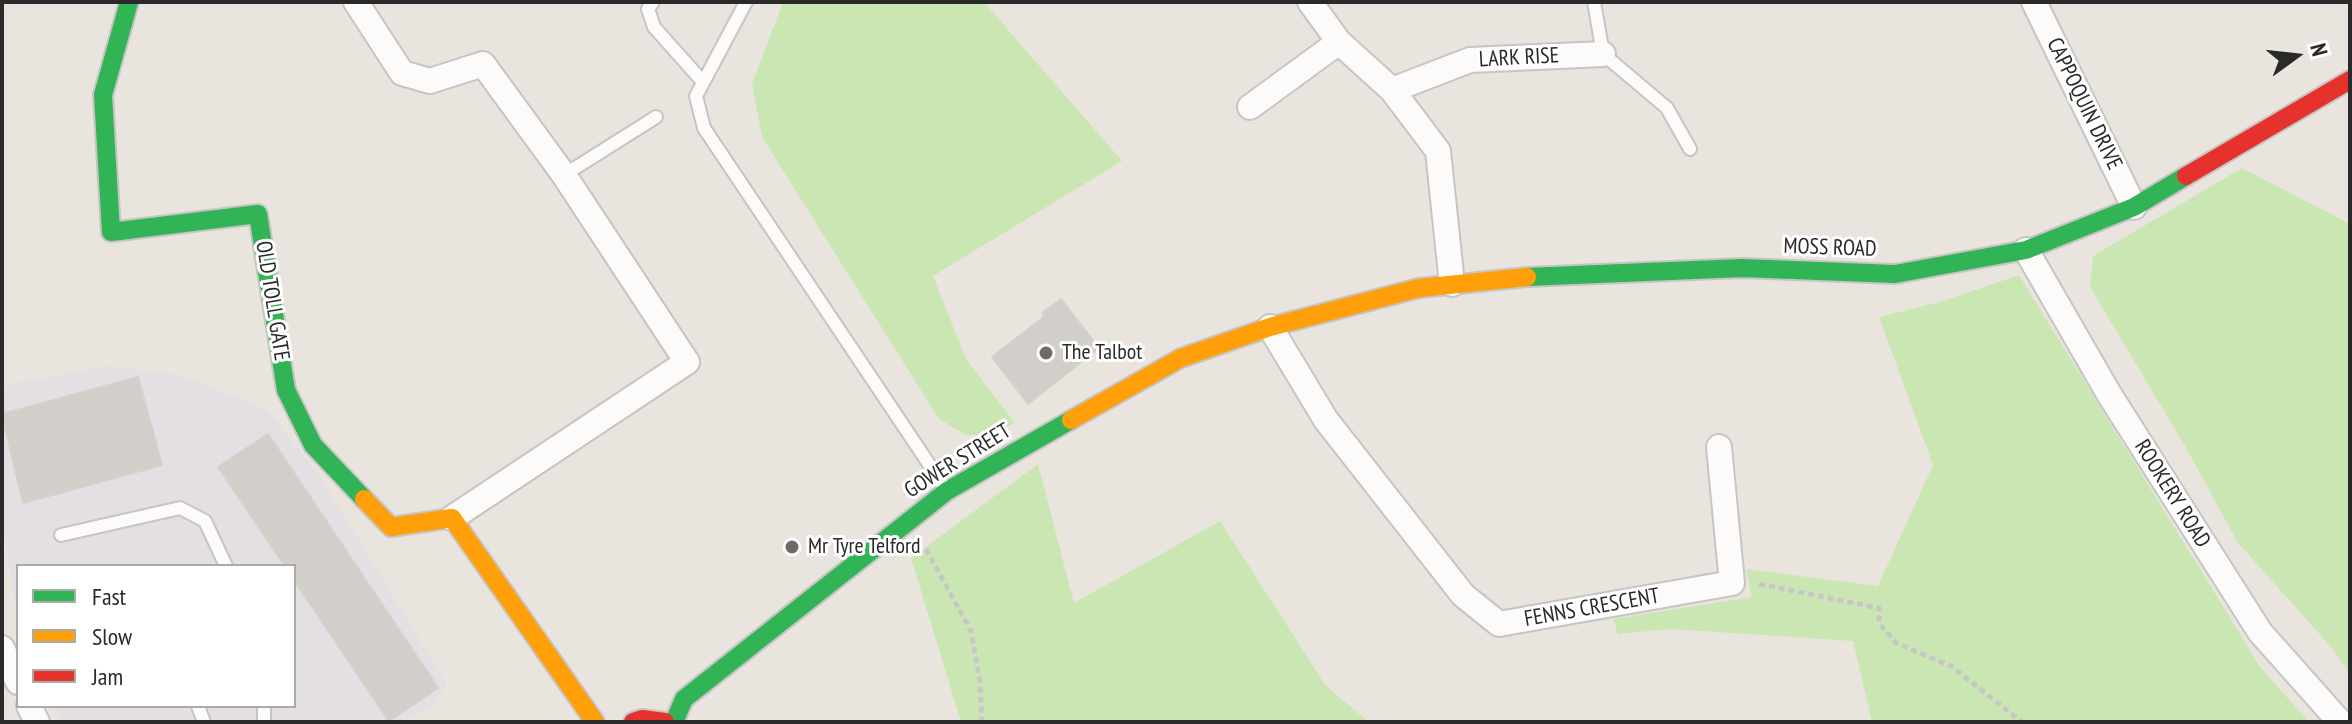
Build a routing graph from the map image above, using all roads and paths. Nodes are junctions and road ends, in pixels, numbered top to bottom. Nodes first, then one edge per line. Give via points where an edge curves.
1 (129, 2) edge
2 (356, 2) edge
3 (653, 2) edge
4 (746, 2) edge
5 (1310, 2) edge
6 (1594, 2) edge
7 (2034, 2) edge
8 (1339, 42) junction
9 (1603, 54) junction
10 (2350, 80) edge
11 (703, 82) junction
12 (1392, 90) junction
13 (1250, 107) dead end
14 (656, 117) dead end
15 (1690, 149) dead end
16 (564, 175) junction
17 (2134, 207) junction
18 (2026, 250) junction
19 (1452, 284) junction
20 (1270, 327) junction
21 (1719, 447) dead end
22 (947, 491) junction
23 (452, 518) junction
24 (909, 520) junction
25 (61, 535) dead end
26 (225, 564) edge
27 (1732, 583) junction
28 (2, 648) edge
29 (16, 678) edge
30 (595, 722) edge
31 (633, 722) edge
32 (665, 722) edge
33 (674, 722) edge
34 (982, 722) edge
35 (2022, 722) edge
36 (2340, 722) edge

1 - 23 street, OLD TOLL GATE via 103,95 111,232 258,214 286,390 313,445 391,527
2 - 16 street, OLD TOLL GATE via 402,73 430,81 483,64
3 - 11 lane via 648,9 654,27
4 - 11 lane
5 - 8 street
6 - 9 lane
7 - 17 street, CAPPOQUIN DRIVE
8 - 12 street
8 - 13 street
9 - 12 street, LARK RISE via 1470,60
9 - 15 lane via 1667,108
10 - 17 street, MOSS ROAD
11 - 22 lane via 696,96 704,128
12 - 19 street via 1438,151
14 - 16 lane
16 - 23 street, OLD TOLL GATE via 687,362
17 - 18 street, MOSS ROAD
18 - 19 street, MOSS ROAD via 1895,274 1742,268
18 - 36 street, ROOKERY ROAD via 2109,394 2260,632
19 - 20 street, MOSS ROAD
20 - 22 street, GOWER STREET via 1181,358
20 - 27 street, FENNS CRESCENT via 1326,420 1463,595 1499,624
21 - 27 street
22 - 24 street, GOWER STREET
23 - 30 street
24 - 33 street, GOWER STREET via 684,699
24 - 34 path via 971,631
25 - 26 lane via 180,508 205,521
27 - 35 path via 1770,584 1879,608 1879,623 1896,643 1951,666
28 - 29 street
31 - 32 street

